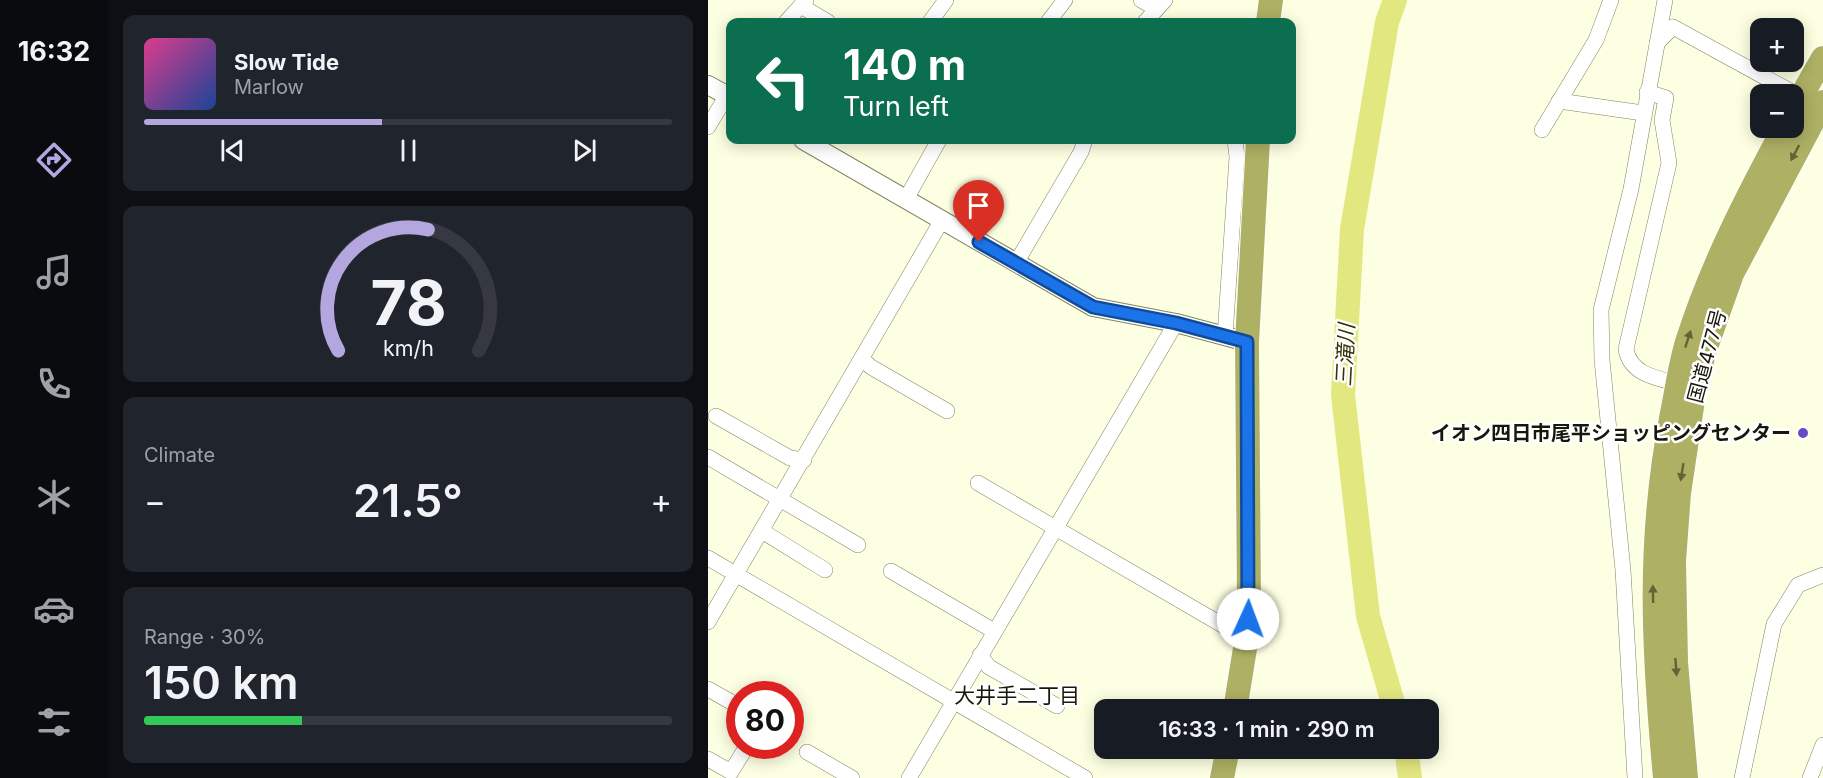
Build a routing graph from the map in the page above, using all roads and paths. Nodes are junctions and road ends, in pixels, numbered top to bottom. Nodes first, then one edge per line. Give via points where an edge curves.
1 (946, 0) edge
2 (1065, 0) edge
3 (1141, 0) edge
4 (1271, 0) edge
5 (1611, 0) edge
6 (1665, 0) edge
7 (803, 3) edge
8 (1160, 4) edge
9 (790, 18) edge
10 (823, 18) edge
11 (933, 18) edge
12 (1051, 18) edge
13 (1148, 18) edge
14 (1269, 18) edge
15 (1657, 43) junction
16 (1823, 58) edge
17 (708, 85) edge
18 (726, 92) edge
19 (1647, 92) junction
20 (726, 96) edge
21 (1559, 101) junction
22 (1806, 102) edge
23 (1643, 113) junction
24 (708, 127) edge
25 (1542, 130) dead end
26 (1779, 138) edge
27 (810, 144) edge
28 (937, 144) edge
29 (1084, 144) edge
30 (1235, 144) edge
31 (1258, 144) edge
32 (906, 199) junction
33 (942, 220) junction
34 (1016, 263) junction
35 (1176, 323) junction
36 (1236, 339) junction
37 (862, 359) junction
38 (1687, 385) junction
39 (947, 411) dead end
40 (716, 416) dead end
41 (708, 457) edge
42 (804, 460) junction
43 (978, 483) dead end
44 (781, 500) junction
45 (1055, 528) junction
46 (762, 531) junction
47 (858, 545) dead end
48 (708, 558) edge
49 (825, 570) dead end
50 (891, 571) dead end
51 (736, 574) junction
52 (1823, 575) edge
53 (708, 622) edge
54 (1224, 626) dead end
55 (994, 631) junction
56 (980, 655) junction
57 (708, 689) edge
58 (726, 699) edge
59 (1237, 699) edge
60 (953, 701) junction
61 (1057, 706) dead end
62 (1823, 745) edge
63 (807, 752) dead end
64 (708, 759) edge
65 (739, 759) edge
66 (1226, 759) edge
67 (852, 778) edge
68 (909, 778) edge
69 (1085, 778) edge
70 (1222, 778) edge
71 (1635, 778) edge
72 (1665, 778) edge
73 (1686, 778) edge
74 (1742, 778) edge
75 (1810, 778) edge

1 - 11 street
2 - 12 street
3 - 8 street
4 - 14 highway
5 - 21 street via 1596,40
6 - 15 street
7 - 9 street
7 - 10 street
8 - 13 street
15 - 19 street
15 - 22 street via 1673,27
16 - 22 highway, 国道477号
17 - 18 street
19 - 23 street
19 - 38 street via 1666,98 1662,120 1669,163 1626,349 1636,370
20 - 24 street
21 - 23 street
21 - 25 street
22 -> 38 highway, 国道477号
23 - 71 street via 1631,189 1601,310 1602,360 1623,570
38 -> 26 highway, 国道477号 via 1687,342 1719,255
27 - 32 street
28 - 32 street
29 - 34 street
30 - 36 street
31 - 36 highway
32 - 33 street
33 - 34 street
33 - 37 street
34 - 35 street via 1093,307
35 - 36 street
35 - 45 street
36 - 59 highway via 1249,602
37 - 39 street
37 - 42 street
72 -> 38 highway, 国道477号 via 1655,667 1653,570 1660,472
38 -> 73 highway, 国道477号 via 1674,561 1676,662
40 - 42 street via 790,458
41 - 44 street
42 - 44 street
43 - 45 street
44 - 46 street
44 - 47 street
45 - 54 street
45 - 55 street
46 - 49 street
46 - 51 street
48 - 51 street
50 - 55 street
51 - 53 street
51 - 60 street
52 - 74 street via 1798,585 1774,624
55 - 56 street
56 - 60 street
56 - 61 street via 989,667
57 - 58 street
60 - 68 street
60 - 69 street
62 - 75 street
63 - 67 street
64 - 65 street via 731,772
66 - 70 highway

